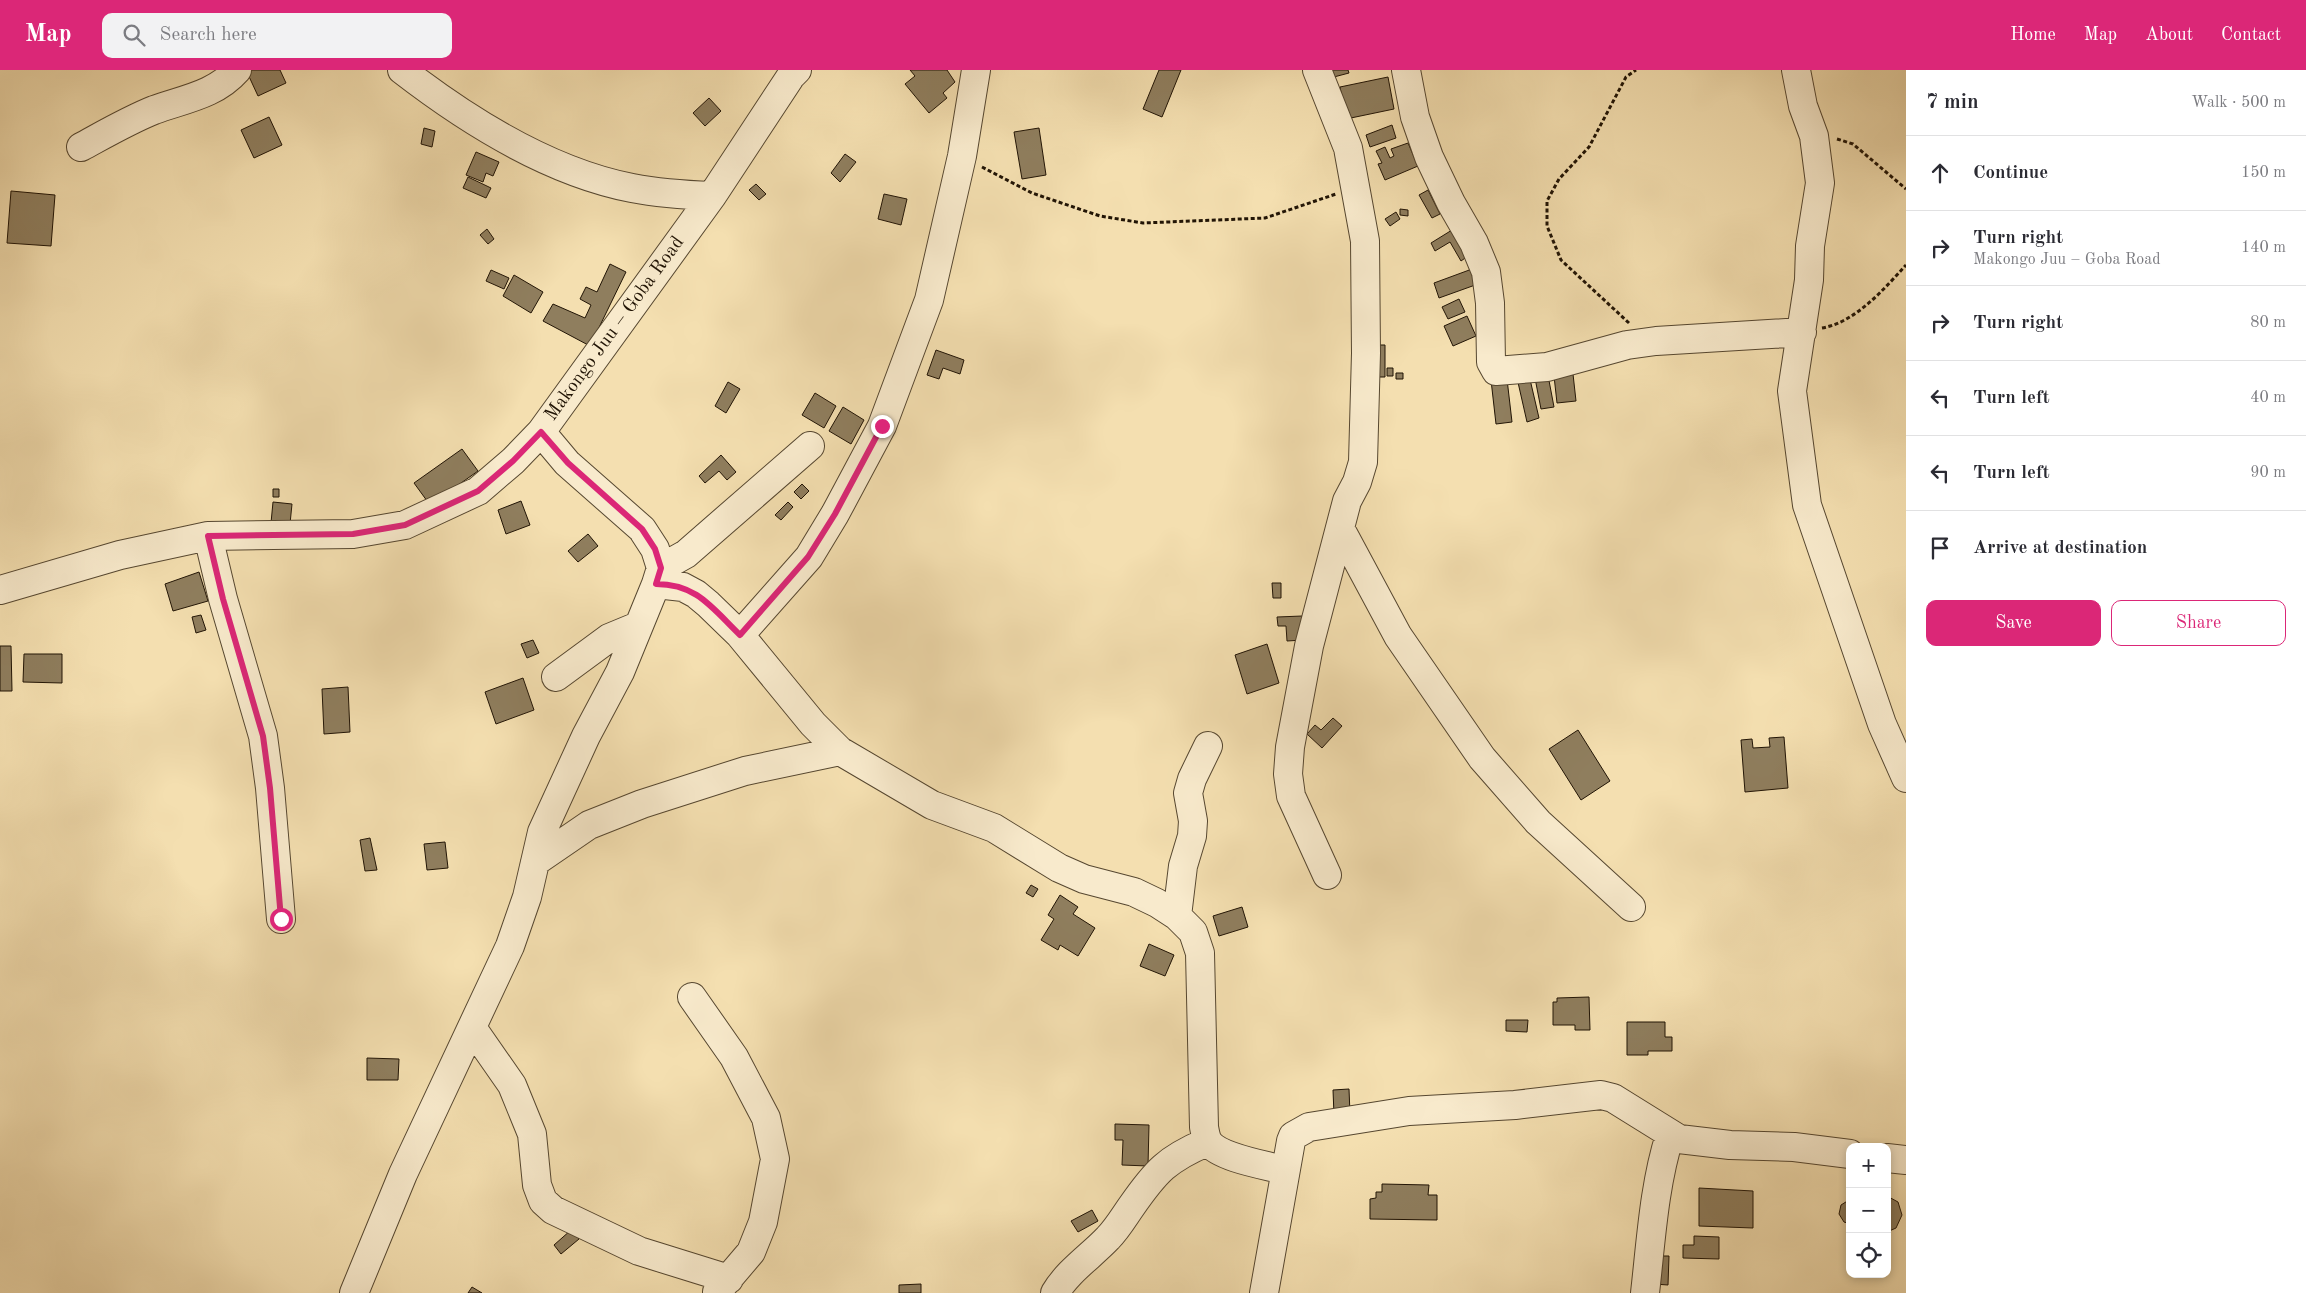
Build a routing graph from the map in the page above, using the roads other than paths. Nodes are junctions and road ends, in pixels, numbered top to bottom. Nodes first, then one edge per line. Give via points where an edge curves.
1 (237, 70) edge
2 (402, 70) edge
3 (797, 70) edge
4 (976, 70) edge
5 (1317, 70) edge
6 (1406, 70) edge
7 (1796, 70) edge
8 (81, 147) dead end
9 (712, 196) junction
10 (1802, 332) junction
11 (541, 432) junction
12 (810, 446) dead end
13 (1340, 528) junction
14 (208, 536) junction
15 (658, 576) junction
16 (0, 590) edge
17 (638, 626) junction
18 (740, 635) junction
19 (556, 677) dead end
20 (1208, 746) dead end
21 (840, 751) junction
22 (1906, 778) edge
23 (535, 862) junction
24 (1327, 875) dead end
25 (1631, 907) dead end
26 (1177, 916) junction
27 (281, 919) dead end
28 (692, 997) dead end
29 (473, 1029) junction
30 (1670, 1135) junction
31 (1207, 1142) junction
32 (1846, 1154) edge
33 (1891, 1158) edge
34 (1906, 1160) edge
35 (1284, 1170) junction
36 (722, 1289) edge
37 (354, 1293) edge
38 (1055, 1293) edge
39 (1264, 1293) edge
40 (1645, 1293) edge

1 - 8 street via 227,82 204,94 152,111
2 - 9 street via 473,121 551,162 631,188
3 - 9 street, Makongo Juu – Goba Road
4 - 18 street via 962,156 930,300 882,426 808,557
5 - 13 street via 1348,148 1365,241 1363,462
6 - 10 street via 1415,117 1429,157 1486,272 1493,368 1501,372 1547,366 1627,345 1656,341
7 - 10 street via 1803,106 1814,136 1820,182
9 - 11 street, Makongo Juu – Goba Road
10 - 22 street via 1792,391 1807,505 1882,724
11 - 14 street, Makongo Juu – Goba Road via 478,491 405,525 353,534
11 - 15 street via 574,470 642,529 655,549
12 - 15 street
13 - 24 street via 1309,646 1288,774 1291,796
13 - 25 street via 1398,636 1482,758 1538,822
14 - 16 street, Makongo Juu – Goba Road via 120,555
14 - 27 street via 263,736
15 - 17 street
15 - 18 street via 696,594
17 - 19 street via 609,638
17 - 23 street via 620,672 586,736 542,832
18 - 21 street via 813,724
20 - 26 street via 1188,793 1192,836 1183,866
21 - 23 street via 745,771 642,804 589,825
21 - 26 street via 932,805 994,828 1059,868 1084,879 1134,892
23 - 29 street via 510,946
26 - 31 street via 1193,932 1200,953
28 - 36 street via 734,1057 766,1118 775,1159 763,1222 751,1252
29 - 36 street via 512,1085 522,1107 532,1134 537,1185 543,1201 553,1210
29 - 37 street via 403,1174
30 - 32 street via 1690,1141
30 - 35 street via 1613,1098 1601,1095 1515,1105 1408,1111 1308,1127 1293,1136
30 - 40 street via 1659,1180
31 - 35 street via 1216,1149
31 - 38 street via 1166,1163 1146,1185 1110,1237
33 - 34 street
35 - 39 street

